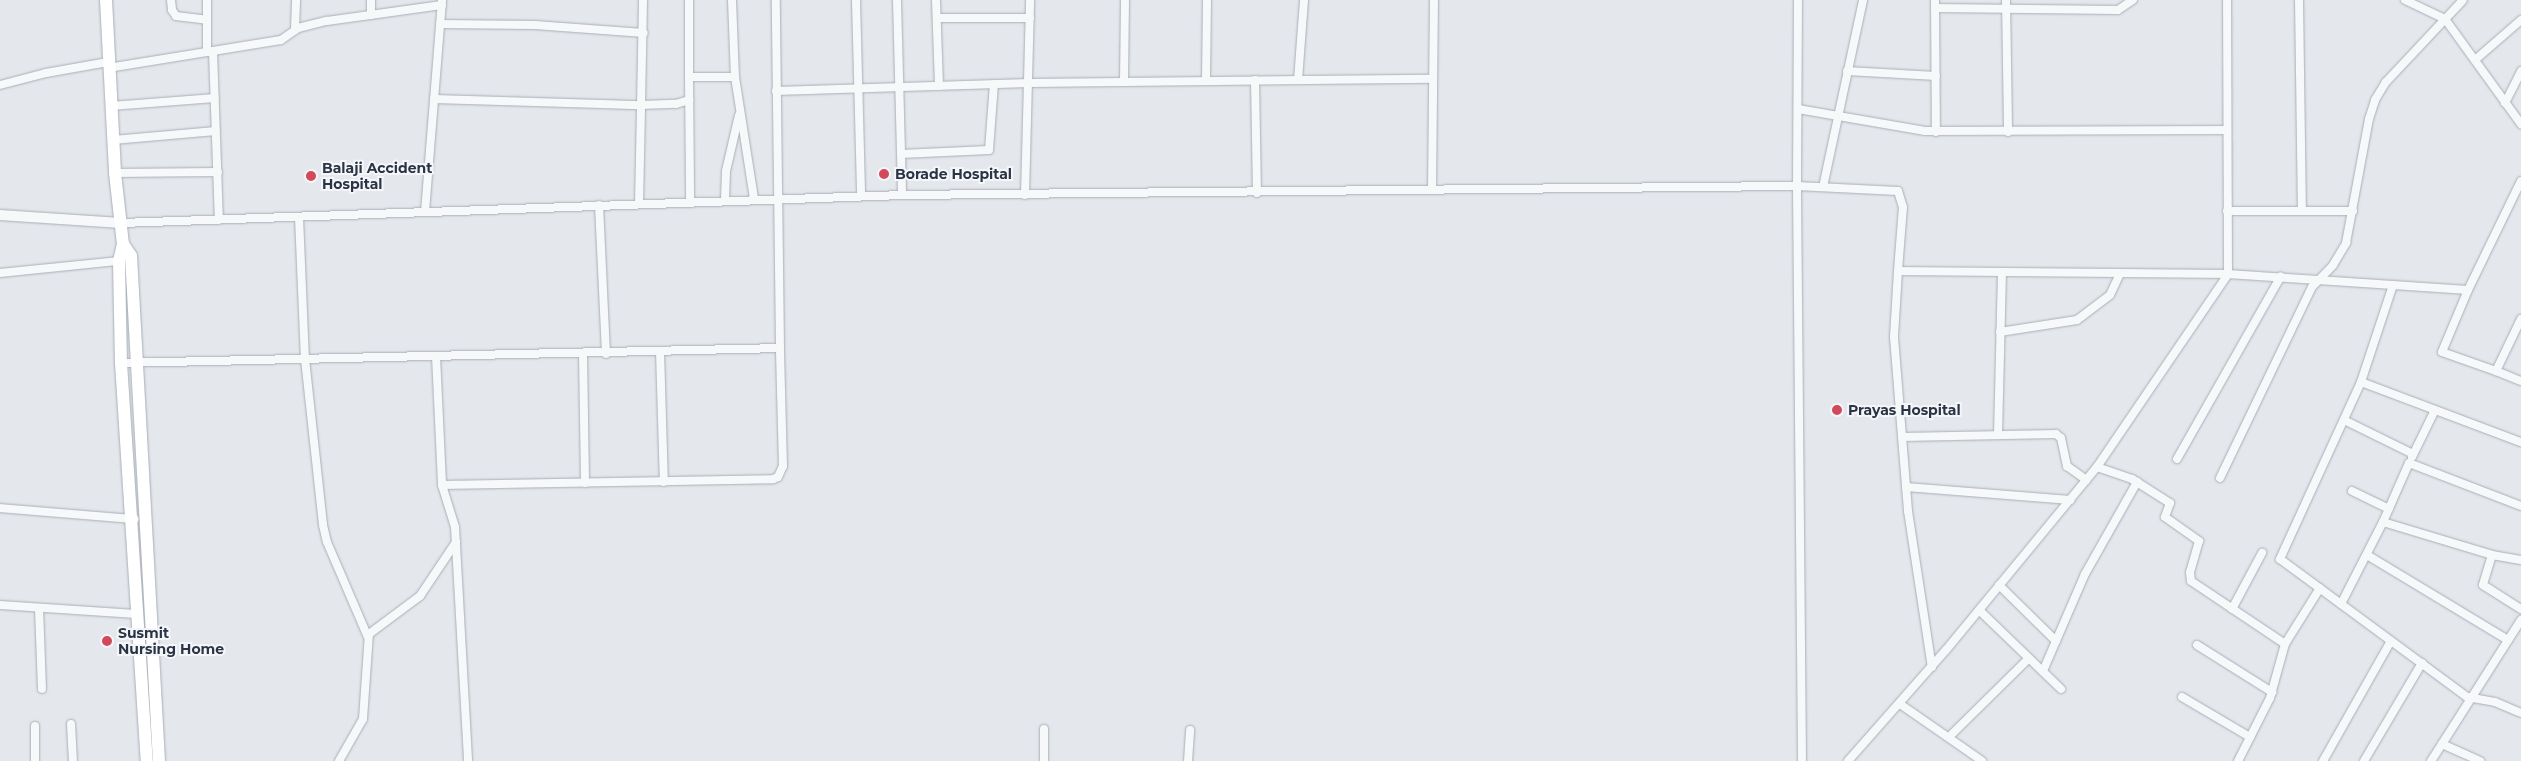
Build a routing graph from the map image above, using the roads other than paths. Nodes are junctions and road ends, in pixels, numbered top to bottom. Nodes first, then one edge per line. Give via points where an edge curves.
1 (106, 0) edge
2 (171, 0) edge
3 (207, 0) edge
4 (296, 0) edge
5 (371, 0) edge
6 (643, 0) edge
7 (689, 0) edge
8 (732, 0) edge
9 (776, 0) edge
10 (856, 0) edge
11 (897, 0) edge
12 (936, 0) edge
13 (1030, 0) edge
14 (1126, 0) edge
15 (1208, 0) edge
16 (1304, 0) edge
17 (1434, 0) edge
18 (1798, 0) edge
19 (1863, 0) edge
20 (2006, 0) edge
21 (2133, 0) edge
22 (2227, 0) edge
23 (2300, 0) edge
24 (2405, 0) edge
25 (2463, 0) edge
26 (442, 3) edge
27 (1935, 4) edge
28 (2006, 9) junction
29 (371, 15) junction
30 (936, 18) junction
31 (1030, 18) junction
32 (2445, 19) junction
33 (207, 20) junction
34 (2521, 20) edge
35 (440, 24) junction
36 (295, 30) junction
37 (644, 33) junction
38 (210, 51) junction
39 (2475, 60) junction
40 (108, 65) junction
41 (1847, 71) junction
42 (2521, 71) edge
43 (735, 76) junction
44 (1936, 76) junction
45 (689, 77) junction
46 (1433, 79) junction
47 (1254, 80) junction
48 (1298, 80) junction
49 (1206, 81) junction
50 (1124, 82) junction
51 (1029, 83) junction
52 (994, 84) junction
53 (0, 86) edge
54 (939, 86) junction
55 (899, 87) junction
56 (860, 88) junction
57 (776, 91) junction
58 (215, 98) junction
59 (434, 99) junction
60 (689, 100) junction
61 (2506, 103) junction
62 (640, 105) junction
63 (110, 106) junction
64 (1798, 109) junction
65 (740, 110) junction
66 (1840, 115) junction
67 (2521, 124) edge
68 (2227, 130) junction
69 (216, 131) junction
70 (1936, 132) junction
71 (2008, 132) junction
72 (113, 140) junction
73 (901, 154) junction
74 (218, 172) junction
75 (115, 173) junction
76 (2521, 181) edge
77 (1797, 186) junction
78 (1823, 187) junction
79 (1432, 190) junction
80 (1257, 192) junction
81 (902, 195) junction
82 (1026, 195) junction
83 (861, 196) junction
84 (754, 199) junction
85 (778, 199) junction
86 (725, 200) junction
87 (690, 202) junction
88 (639, 204) junction
89 (599, 206) junction
90 (2302, 210) junction
91 (2227, 211) junction
92 (2352, 211) junction
93 (425, 212) junction
94 (0, 215) edge
95 (299, 217) junction
96 (219, 220) junction
97 (121, 223) junction
98 (123, 244) junction
99 (119, 261) junction
100 (1898, 270) junction
101 (0, 273) edge
102 (2002, 273) junction
103 (2120, 274) junction
104 (2228, 274) junction
105 (2281, 276) junction
106 (2321, 278) junction
107 (2393, 285) junction
108 (2468, 290) junction
109 (2521, 318) edge
110 (2000, 332) junction
111 (780, 348) junction
112 (660, 351) junction
113 (583, 353) junction
114 (606, 354) junction
115 (436, 356) junction
116 (305, 359) junction
117 (121, 363) junction
118 (138, 363) junction
119 (2496, 371) junction
120 (2521, 381) edge
121 (2361, 382) junction
122 (2435, 410) junction
123 (2344, 420) junction
124 (1998, 435) junction
125 (1902, 437) junction
126 (2521, 442) edge
127 (143, 450) junction
128 (128, 452) junction
129 (2413, 454) junction
130 (2177, 459) dead end
131 (2409, 463) junction
132 (2096, 467) junction
133 (2220, 478) dead end
134 (2086, 480) junction
135 (664, 482) junction
136 (2138, 482) junction
137 (585, 483) junction
138 (442, 486) junction
139 (1906, 487) junction
140 (2352, 491) dead end
141 (2070, 500) junction
142 (2521, 506) edge
143 (0, 508) edge
144 (2389, 509) junction
145 (133, 518) junction
146 (147, 519) junction
147 (2384, 522) junction
148 (456, 542) junction
149 (2262, 554) dead end
150 (2367, 554) junction
151 (2492, 555) junction
152 (2521, 562) edge
153 (1999, 586) junction
154 (2320, 588) junction
155 (135, 597) junction
156 (151, 598) junction
157 (2341, 604) junction
158 (0, 605) edge
159 (39, 608) junction
160 (2232, 608) junction
161 (2521, 609) edge
162 (1979, 610) junction
163 (136, 614) junction
164 (2521, 620) edge
165 (137, 630) junction
166 (152, 630) junction
167 (368, 637) junction
168 (2508, 640) junction
169 (2056, 641) junction
170 (2391, 641) junction
171 (2284, 644) junction
172 (2197, 645) dead end
173 (2029, 658) junction
174 (2422, 663) junction
175 (1932, 667) junction
176 (2043, 672) junction
177 (42, 689) dead end
178 (2061, 689) dead end
179 (2272, 692) junction
180 (2182, 698) dead end
181 (2472, 698) junction
182 (1900, 704) junction
183 (2521, 713) edge
184 (71, 724) dead end
185 (35, 726) dead end
186 (1044, 729) dead end
187 (1190, 730) dead end
188 (1949, 737) junction
189 (2250, 737) junction
190 (2442, 744) junction
191 (35, 761) edge
192 (73, 761) edge
193 (147, 761) edge
194 (159, 761) edge
195 (339, 761) edge
196 (468, 761) edge
197 (1044, 761) edge
198 (1188, 761) edge
199 (1802, 761) edge
200 (1848, 761) edge
201 (1982, 761) edge
202 (2238, 761) edge
203 (2323, 761) edge
204 (2364, 761) edge
205 (2431, 761) edge
206 (2480, 761) edge

1 - 40 main road
2 - 33 street via 176,16
3 - 33 street
4 - 36 street
5 - 29 street
6 - 37 street
7 - 45 street
8 - 43 street
9 - 57 street
10 - 56 street
11 - 55 street
12 - 30 street
13 - 31 street
14 - 50 street
15 - 49 street
16 - 48 street
17 - 46 street
18 - 64 street
19 - 41 street
20 - 28 street
21 - 28 street via 2118,10
22 - 68 street
23 - 90 street
24 - 32 street
25 - 32 street
26 - 29 street
26 - 35 street
27 - 28 street
27 - 44 street
28 - 71 street
29 - 36 street via 327,21
30 - 31 street
30 - 54 street
31 - 51 street
32 - 39 street
32 - 92 street via 2386,82 2375,100
33 - 38 street
34 - 39 street
35 - 37 street via 535,25
35 - 59 street
36 - 38 street via 281,40
37 - 62 street
38 - 40 street
38 - 58 street
39 - 61 street
40 - 53 street via 46,72
40 - 63 main road
41 - 44 street
41 - 66 street
42 - 61 street
43 - 45 street
43 - 65 street
44 - 70 street
45 - 60 street
46 - 48 street
46 - 79 street
47 - 48 street
47 - 49 street
47 - 80 street
49 - 50 street
50 - 51 street
51 - 52 street
51 - 82 street
52 - 54 street
52 - 73 street via 989,150
54 - 55 street
55 - 56 street
55 - 73 street
56 - 57 street
56 - 83 street
57 - 85 street
58 - 63 street
58 - 69 street
59 - 62 street
59 - 93 street
60 - 62 street via 676,104
60 - 87 street
61 - 67 street
62 - 88 street
63 - 72 main road
64 - 66 street
64 - 77 street
65 - 84 street
65 - 86 street via 726,170
66 - 70 street
66 - 78 street
68 - 71 street
68 - 91 street
69 - 72 street
69 - 74 street
70 - 71 street
72 - 75 main road
73 - 81 street
74 - 75 street
74 - 96 street
75 - 97 main road
76 - 108 street
77 - 78 street
77 - 79 street
77 - 199 street
78 - 100 street via 1898,191 1903,207
79 - 80 street
80 - 82 street
81 - 82 street
81 - 83 street
83 - 85 street
84 - 85 street
84 - 86 street
85 - 111 street
86 - 87 street
87 - 88 street
88 - 89 street
89 - 93 street
89 - 114 street
90 - 91 street
90 - 92 street
91 - 104 street
92 - 106 street via 2346,243
93 - 95 street
94 - 97 street
95 - 96 street
95 - 116 street
96 - 97 street
97 - 98 main road
98 - 99 main road
98 - 118 main road via 131,256
99 - 101 street
99 - 117 main road
100 - 102 street
100 - 125 street via 1894,337
102 - 103 street
102 - 110 street
103 - 104 street
103 - 110 street via 2110,295 2077,320
104 - 105 street
104 - 132 street
105 - 106 street
105 - 130 street
106 - 107 street
106 - 133 street via 2312,287
107 - 108 street
107 - 121 street
108 - 119 street via 2442,352
109 - 119 street
110 - 124 street
111 - 112 street
111 - 135 street via 783,466 778,477
112 - 114 street
112 - 135 street
113 - 114 street
113 - 115 street
113 - 137 street
115 - 116 street
115 - 138 street
116 - 118 street
116 - 167 street via 324,534
117 - 118 street
117 - 128 main road
118 - 127 main road
119 - 120 street
121 - 122 street
121 - 123 street
122 - 126 street
122 - 129 street
123 - 129 street
123 - 154 street via 2280,559
124 - 125 street
124 - 134 street via 2059,435 2067,466
125 - 139 street
127 - 128 main road
127 - 146 main road
128 - 145 main road
129 - 131 street
131 - 142 street
131 - 144 street
132 - 134 street
132 - 136 street
134 - 141 street
135 - 137 street
136 - 160 street via 2170,502 2165,517 2199,540 2190,572 2191,580
136 - 169 street via 2084,574
137 - 138 street
138 - 148 street via 453,516
139 - 141 street
139 - 175 street
140 - 144 street
141 - 153 street
143 - 145 street
144 - 147 street
145 - 146 street
145 - 155 main road
146 - 156 main road
147 - 150 street
147 - 151 street
148 - 167 street via 420,596 376,626
148 - 196 street
149 - 160 street
150 - 157 street
150 - 168 street
151 - 152 street
151 - 161 street via 2483,585
153 - 162 street
153 - 169 street
154 - 157 street
154 - 171 street
155 - 156 main road
155 - 163 main road
156 - 166 main road
157 - 170 street
158 - 159 street
159 - 163 street
159 - 177 street
160 - 171 street
162 - 173 street
162 - 175 street
163 - 165 main road
164 - 168 street
165 - 166 main road
165 - 193 main road
166 - 194 main road
167 - 195 street via 364,719
168 - 181 street
169 - 176 street
170 - 174 street
170 - 203 street
171 - 179 street
172 - 179 street
173 - 176 street
173 - 188 street
174 - 181 street
174 - 204 street
175 - 182 street
176 - 178 street
179 - 189 street
180 - 189 street
181 - 183 street via 2495,702
181 - 190 street
182 - 188 street
182 - 200 street
184 - 192 street
185 - 191 street
186 - 197 street
187 - 198 street
188 - 201 street
189 - 202 street
190 - 205 street
190 - 206 street

